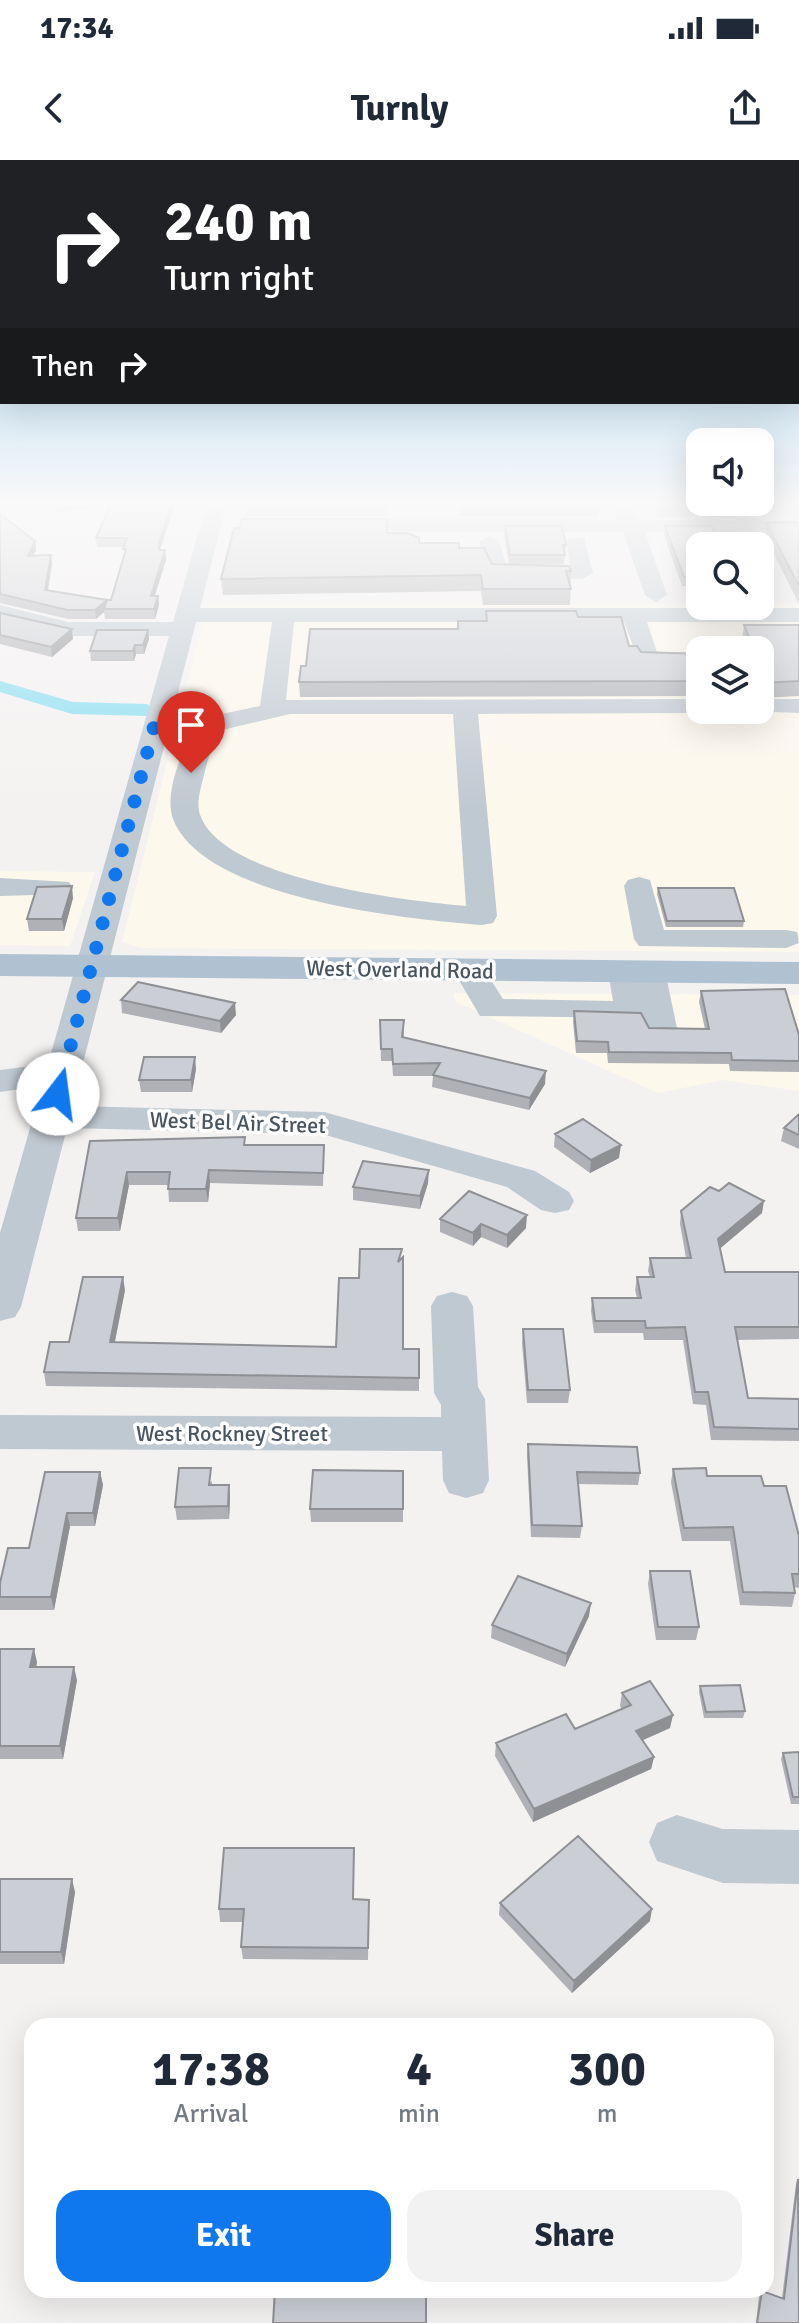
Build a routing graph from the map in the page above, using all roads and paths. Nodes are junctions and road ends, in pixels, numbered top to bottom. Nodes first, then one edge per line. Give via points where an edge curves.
1 (188, 607) edge
2 (0, 612) edge
3 (633, 615) junction
4 (686, 615) edge
5 (774, 615) edge
6 (799, 615) edge
7 (184, 622) junction
8 (283, 623) junction
9 (686, 659) edge
10 (686, 706) edge
11 (774, 706) edge
12 (799, 706) edge
13 (465, 707) junction
14 (272, 711) junction
15 (155, 723) junction
16 (213, 724) junction
17 (639, 886) dead end
18 (0, 887) edge
19 (58, 888) edge
20 (786, 939) dead end
21 (0, 965) edge
22 (92, 966) junction
23 (637, 971) junction
24 (799, 973) edge
25 (660, 1028) edge
26 (64, 1072) junction
27 (0, 1081) edge
28 (52, 1117) junction
29 (555, 1201) dead end
30 (452, 1306) dead end
31 (0, 1307) edge
32 (0, 1432) edge
33 (464, 1434) junction
34 (466, 1480) dead end
35 (677, 1842) dead end
36 (799, 1857) edge

1 - 7 street
2 - 7 street via 68,629
3 - 4 street
3 - 8 street via 535,615 537,632
3 - 9 street via 648,659
5 - 6 street
7 - 8 street
7 - 15 street
8 - 14 street
10 - 13 street
11 - 12 street
13 - 14 street
13 - 16 street via 482,916 301,890 214,852 188,822 184,803 198,743
14 - 16 street
15 - 16 street
15 - 22 street
17 - 20 street via 650,939
18 - 19 street
21 - 22 main road, West Overland Road
22 - 23 main road, West Overland Road
22 - 26 street
23 - 24 main road, West Overland Road
23 - 25 street
26 - 27 street
26 - 28 street
28 - 29 street, West Bel Air Street via 324,1123 521,1179
28 - 31 street
30 - 33 street via 456,1393 463,1399
32 - 33 street, West Rockney Street
33 - 34 street
35 - 36 street via 723,1856

